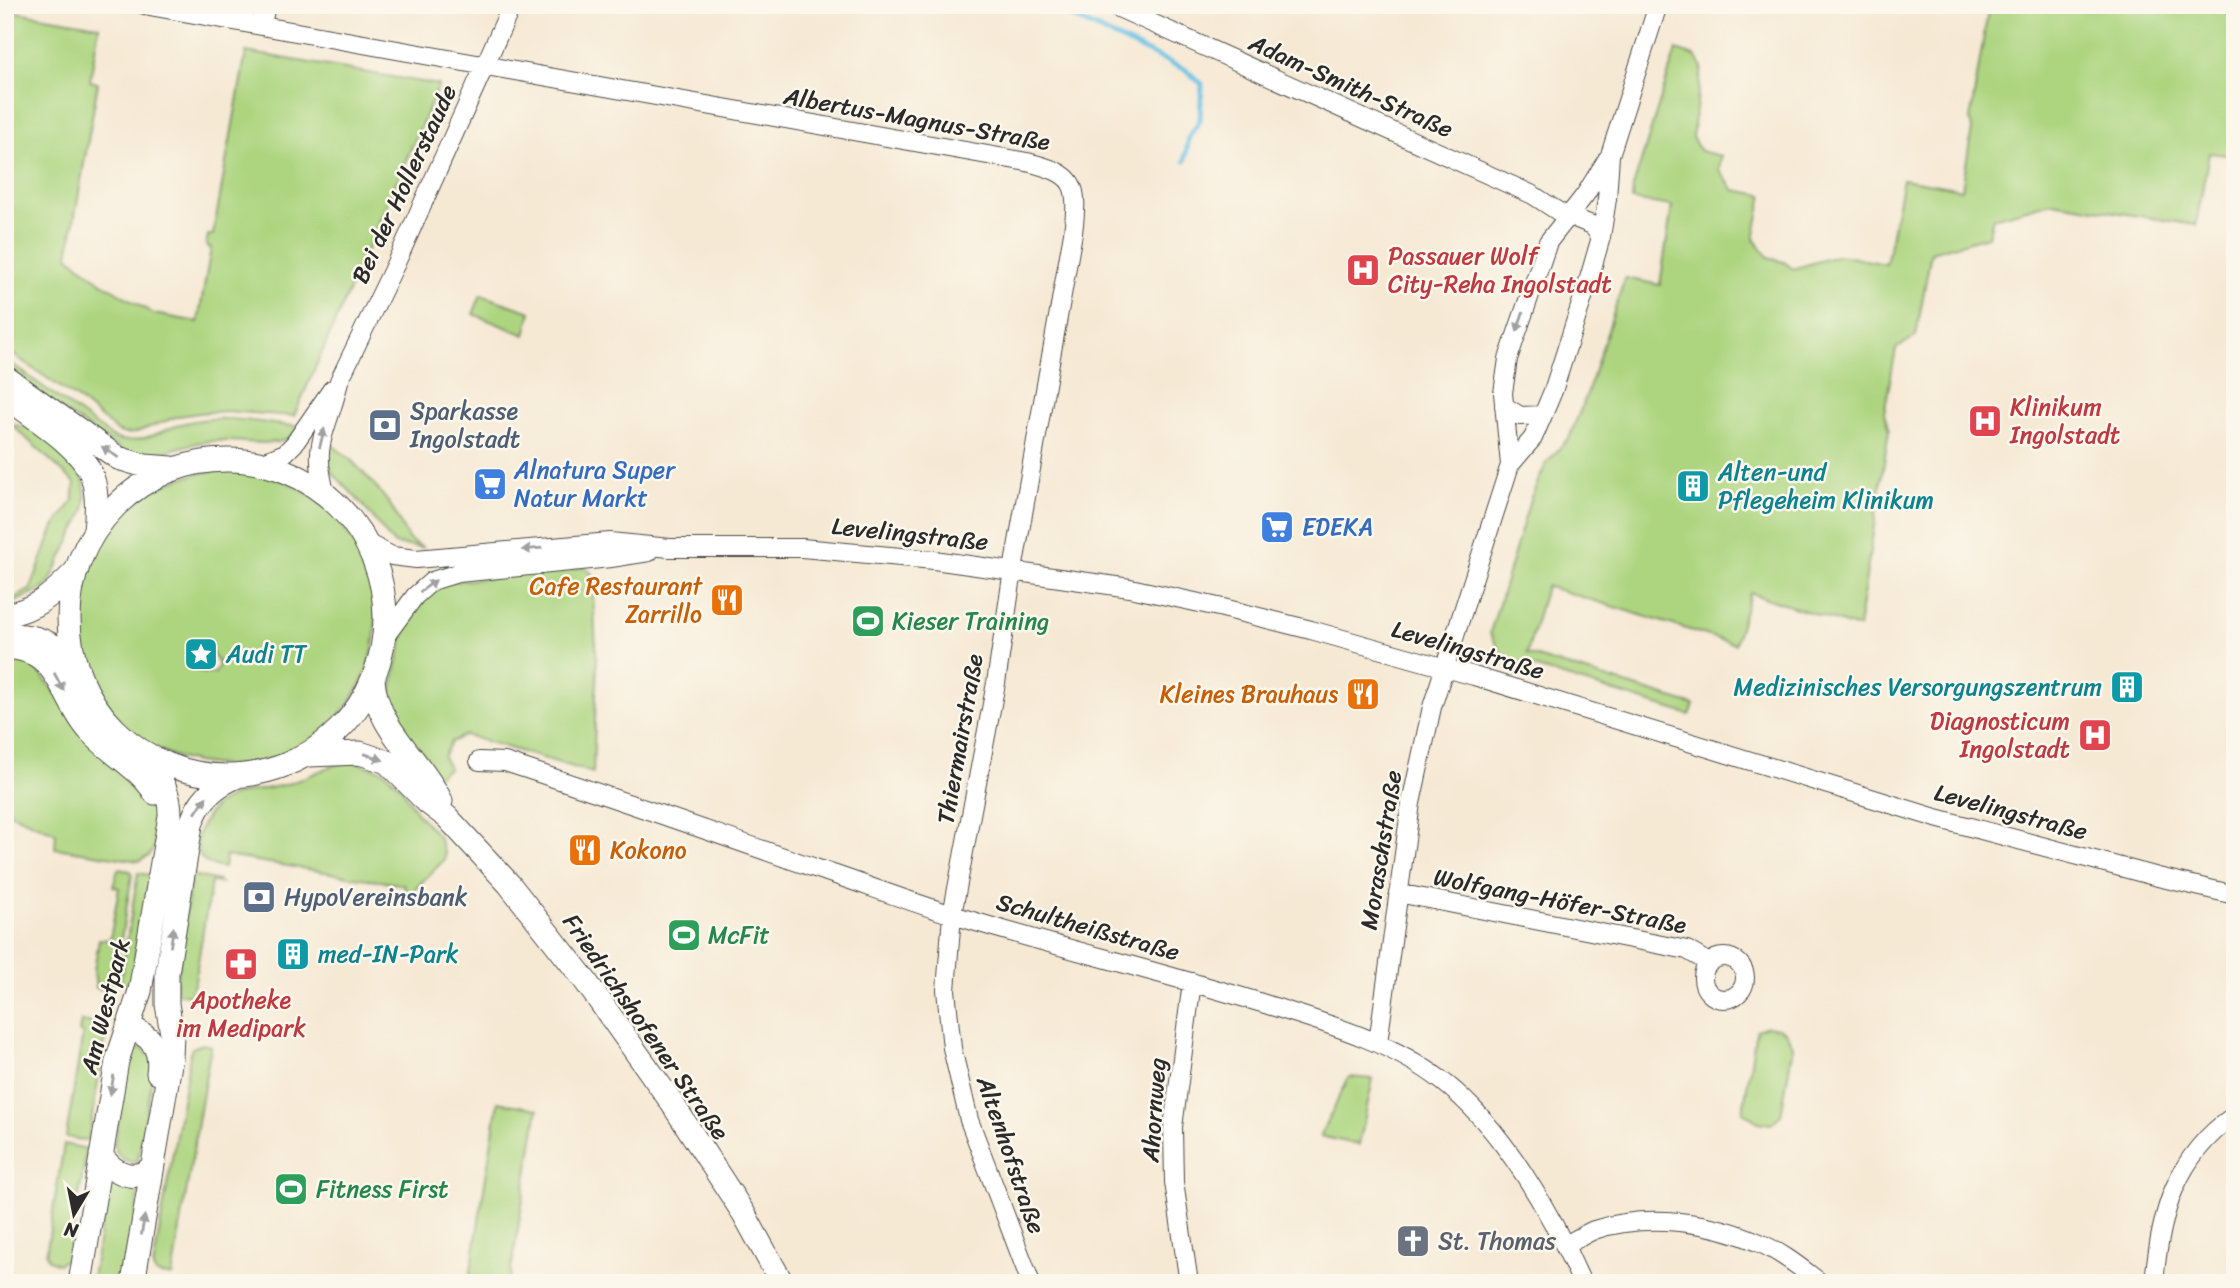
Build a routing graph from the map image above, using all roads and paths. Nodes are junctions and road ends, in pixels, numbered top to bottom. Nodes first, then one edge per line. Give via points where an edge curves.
1 (144, 5) edge
2 (266, 5) edge
3 (512, 5) edge
4 (1112, 5) edge
5 (1654, 7) edge
6 (262, 26) junction
7 (485, 67) junction
8 (1610, 155) junction
9 (1567, 216) junction
10 (1601, 237) junction
11 (5, 377) edge
12 (339, 381) junction
13 (5, 396) edge
14 (1504, 406) junction
15 (1543, 415) junction
16 (261, 463) junction
17 (1510, 466) junction
18 (175, 468) junction
19 (326, 495) junction
20 (95, 530) junction
21 (367, 543) junction
22 (670, 548) junction
23 (76, 569) junction
24 (1013, 570) junction
25 (5, 615) edge
26 (5, 635) edge
27 (384, 638) junction
28 (5, 647) edge
29 (1444, 668) junction
30 (77, 670) junction
31 (373, 680) junction
32 (139, 749) junction
33 (306, 755) junction
34 (479, 761) dead end
35 (238, 776) junction
36 (447, 817) junction
37 (167, 832) junction
38 (1398, 893) junction
39 (2235, 895) edge
40 (952, 915) junction
41 (1709, 962) dead end
42 (1192, 982) junction
43 (128, 1026) junction
44 (1378, 1043) junction
45 (2235, 1115) edge
46 (159, 1131) junction
47 (101, 1155) junction
48 (152, 1167) junction
49 (1566, 1245) junction
50 (80, 1283) edge
51 (133, 1283) edge
52 (782, 1283) edge
53 (1031, 1283) edge
54 (1189, 1283) edge
55 (1582, 1283) edge
56 (1821, 1283) edge
57 (2154, 1283) edge

1 - 6 street
2 - 6 street
3 - 7 street, Bei der Hollerstaude
4 - 9 street, Adam-Smith-Straße via 1533,195
5 - 8 street
6 - 7 street
7 - 12 street, Bei der Hollerstaude
7 - 24 street, Albertus-Magnus-Straße via 1027,162 1056,170 1070,181 1076,202 1073,233
8 - 9 street
8 - 10 street
9 - 10 street, Adam-Smith-Straße via 1592,225
9 -> 14 street via 1548,242 1537,271 1508,359
10 - 15 street
18 -> 11 main road via 118,458
12 - 16 street, Bei der Hollerstaude via 294,444
19 -> 12 street, Bei der Hollerstaude via 319,452
13 - 20 main road via 88,467 95,490
14 - 15 street via 1520,416
14 - 17 street
15 - 17 street via 1533,438
16 - 18 main road via 217,460
16 - 19 main road via 303,479
17 - 29 street, Moraschstraße
18 - 20 main road via 124,497
19 - 21 main road via 348,515
20 - 23 main road
22 -> 21 street, Levelingstraße via 610,542 416,559 393,556
21 - 27 main road via 383,593
22 - 24 street, Levelingstraße via 802,548
27 -> 22 street, Levelingstraße via 432,581 458,573
23 - 25 main road via 45,601
23 - 30 main road via 69,612
24 - 29 street, Levelingstraße via 1223,608
24 - 40 street, Thiermairstraße
26 - 30 main road via 28,636 52,645 69,657
27 - 31 main road
28 -> 37 main road via 34,653 50,666 88,728 150,785
29 - 38 street, Moraschstraße via 1420,760
29 - 39 street, Levelingstraße via 1936,818
30 - 32 main road via 98,709
31 - 33 main road via 350,718
31 - 36 main road, Friedrichshofener Straße via 386,722 437,791
32 - 35 main road via 193,772
32 - 37 main road, Am Westpark via 169,799
33 - 35 main road
33 -> 36 main road, Friedrichshofener Straße via 342,752 374,756 387,762
34 - 40 street, Schultheißstraße via 505,762
46 -> 35 main road, Am Westpark via 171,1058 167,973 191,825 209,793
36 - 52 main road, Friedrichshofener Straße via 509,884 584,979 668,1097 744,1214
37 - 43 main road, Am Westpark via 140,991
38 - 41 street, Wolfgang-Höfer-Straße via 1687,950
38 - 44 street, Moraschstraße
40 - 42 street, Schultheißstraße
40 - 53 street, Altenhofstraße via 946,990 952,1048 968,1120
42 - 44 street, Schultheißstraße
42 - 54 street, Ahornweg via 1173,1127 1174,1182
43 - 46 main road via 148,1037 158,1050 155,1103
43 -> 47 main road, Am Westpark via 117,1061
44 - 49 street, Schultheißstraße via 1444,1082 1489,1128 1532,1185
45 - 57 street via 2215,1129 2180,1174 2162,1226
46 - 48 main road, Am Westpark
47 - 48 main road via 108,1166 126,1175
47 - 50 main road, Am Westpark
51 -> 48 main road, Am Westpark
49 - 55 street, Schultheißstraße
49 - 56 street via 1593,1231 1636,1222 1685,1223 1765,1245

